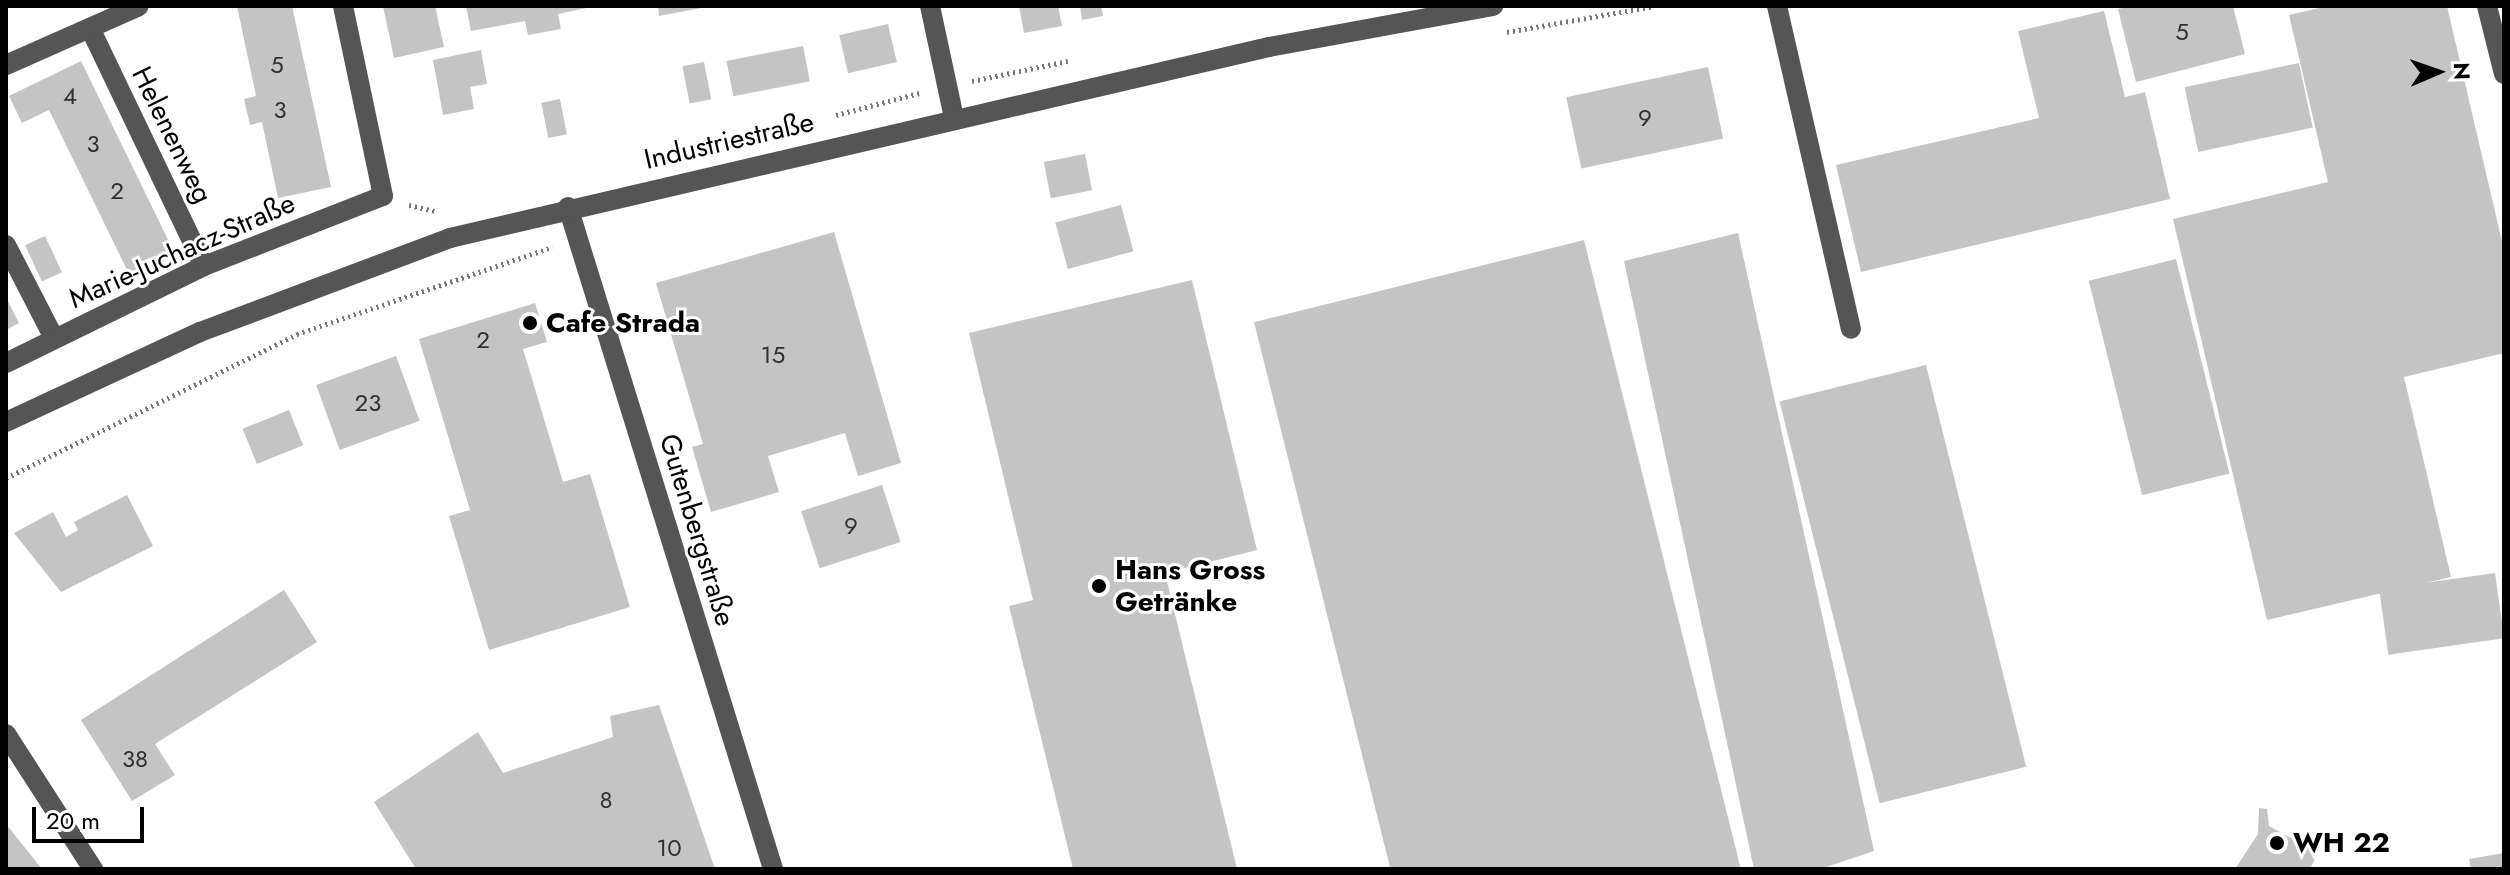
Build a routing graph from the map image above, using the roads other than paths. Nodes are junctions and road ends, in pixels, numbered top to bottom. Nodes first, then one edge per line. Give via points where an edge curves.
1 (139, 6) edge
2 (343, 6) edge
3 (930, 6) edge
4 (1493, 6) edge
5 (1777, 6) edge
6 (2487, 6) edge
7 (90, 28) junction
8 (6, 65) edge
9 (2504, 74) edge
10 (954, 118) junction
11 (568, 207) junction
12 (6, 245) edge
13 (204, 266) junction
14 (1851, 329) dead end
15 (54, 338) junction
16 (6, 363) edge
17 (6, 422) edge
18 (6, 734) edge
19 (93, 869) edge
20 (773, 869) edge

1 - 7 street
2 - 13 street, Marie-Juchacz-Straße via 383,196
3 - 10 street
4 - 10 street, Industriestraße
5 - 14 street
6 - 9 street
7 - 8 street
7 - 13 street, Helenenweg
10 - 11 street, Industriestraße
11 - 17 street, Industriestraße via 450,238 305,289
11 - 20 street, Gutenbergstraße
12 - 15 street
13 - 15 street, Marie-Juchacz-Straße
15 - 16 street, Marie-Juchacz-Straße
18 - 19 street

